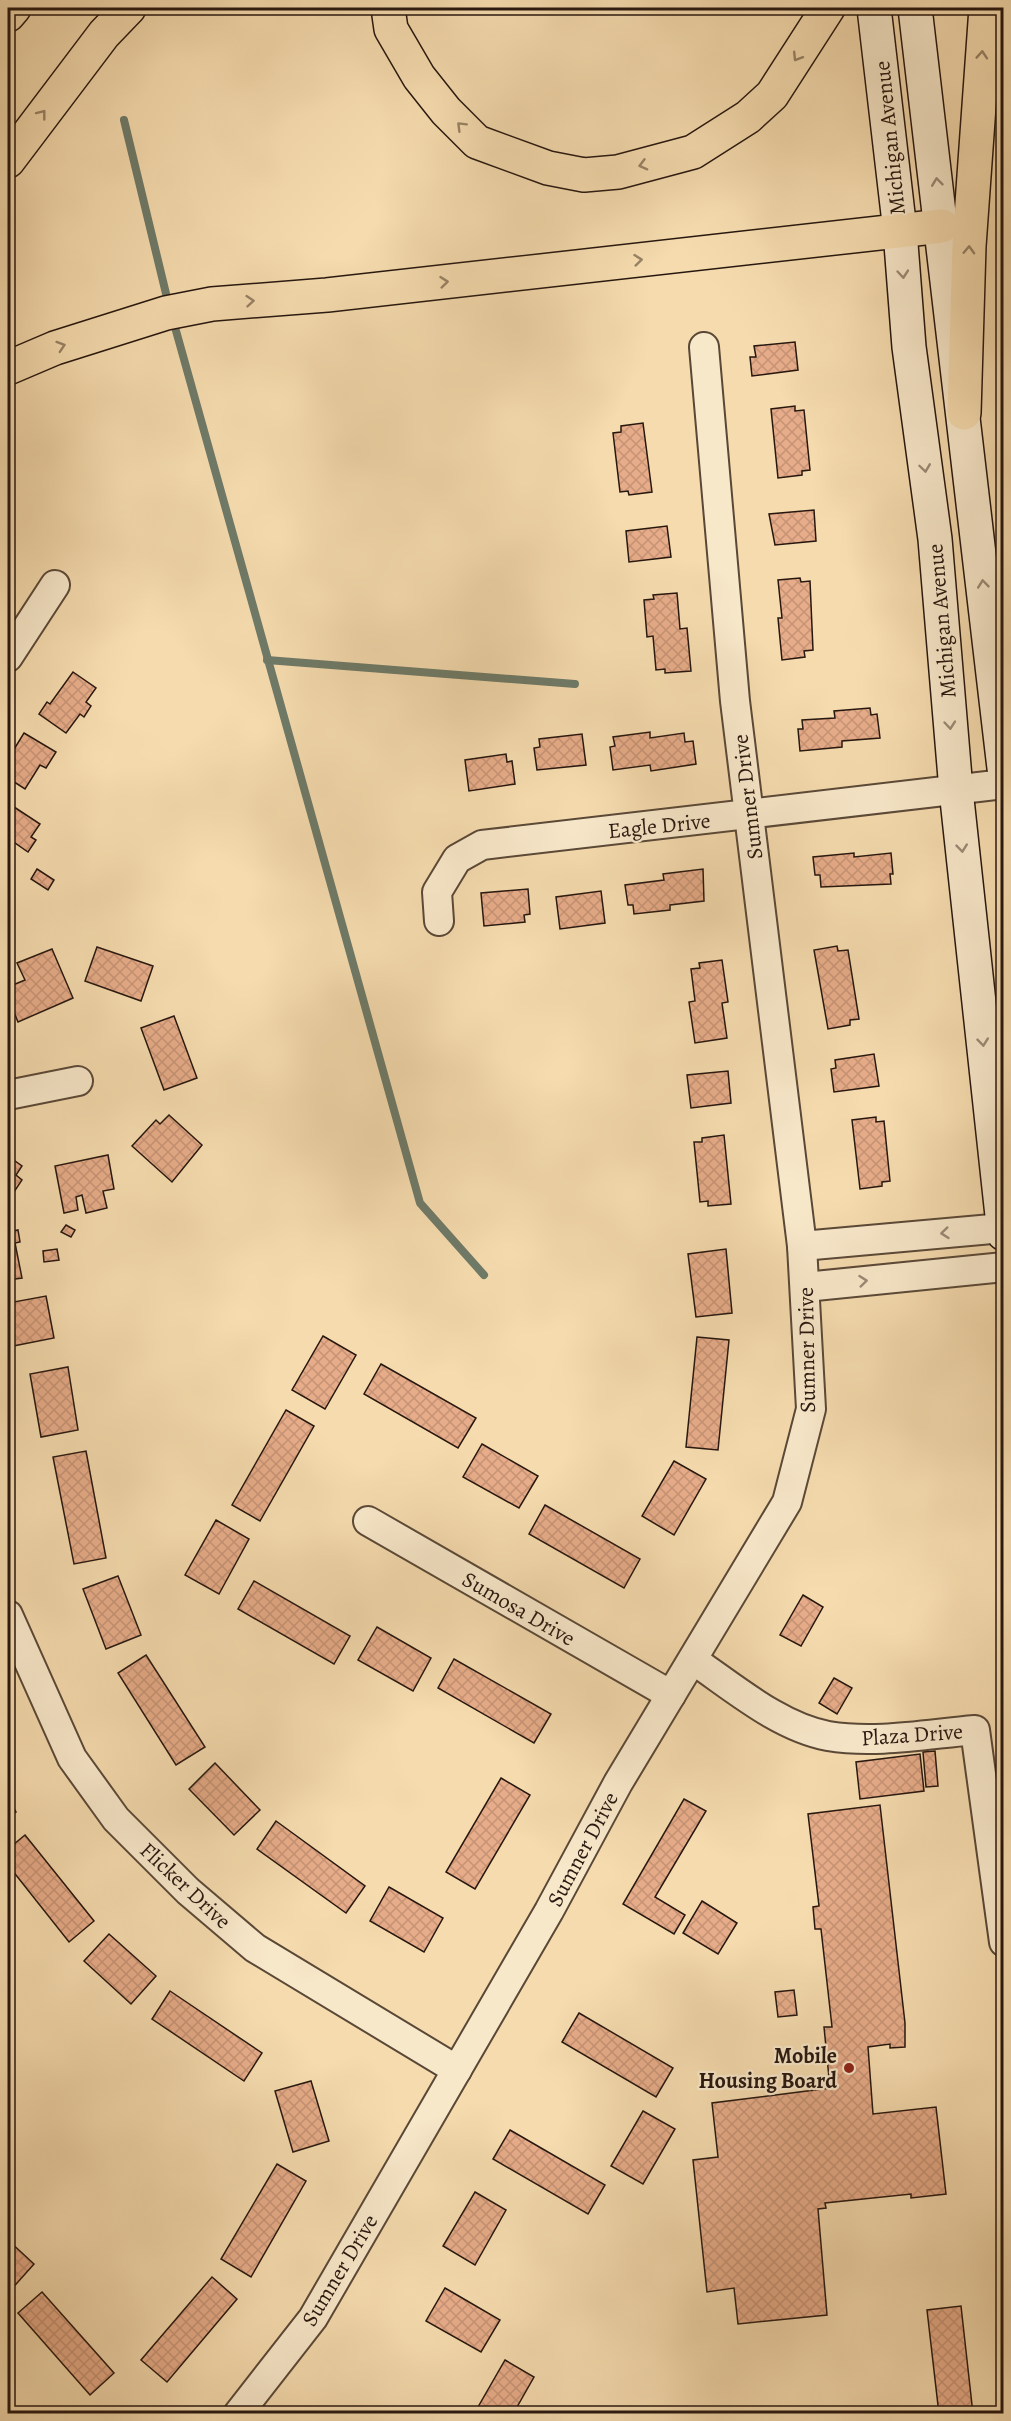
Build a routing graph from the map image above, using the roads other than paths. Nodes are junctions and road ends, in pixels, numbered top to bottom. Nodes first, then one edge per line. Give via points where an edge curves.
1 (14, 8) edge
2 (129, 8) edge
3 (388, 8) edge
4 (828, 8) edge
5 (874, 8) edge
6 (915, 8) edge
7 (986, 8) edge
8 (8, 15) edge
9 (8, 161) edge
10 (942, 226) junction
11 (900, 231) junction
12 (704, 347) dead end
13 (8, 368) edge
14 (964, 413) junction
15 (55, 585) dead end
16 (8, 657) edge
17 (1004, 768) edge
18 (1004, 784) edge
19 (956, 790) junction
20 (749, 814) junction
21 (439, 921) dead end
22 (78, 1081) dead end
23 (8, 1095) edge
24 (1003, 1228) edge
25 (1004, 1234) edge
26 (802, 1246) junction
27 (1004, 1267) edge
28 (805, 1287) junction
29 (368, 1521) dead end
30 (8, 1615) edge
31 (693, 1660) junction
32 (671, 1695) junction
33 (1004, 1942) edge
34 (457, 2070) junction
35 (238, 2414) edge

1 - 8 highway
9 -> 2 highway via 104,34
4 -> 3 highway via 772,95 748,117 693,152 618,172 584,175 548,168 477,142 419,77 391,29
5 - 11 main road, Michigan Avenue
10 -> 6 main road, Michigan Avenue
14 -> 7 highway via 969,246
10 - 11 highway
10 - 14 main road, Michigan Avenue
13 -> 11 highway via 55,348 166,313 212,304 327,295
11 -> 19 main road, Michigan Avenue via 909,347 935,539
12 - 20 street, Sumner Drive via 735,701
17 -> 14 main road, Michigan Avenue
15 - 16 street
18 - 19 street, Eagle Drive
19 - 20 street, Eagle Drive
19 -> 24 main road, Michigan Avenue
20 - 21 street, Eagle Drive via 482,844 457,859 437,892
20 - 26 street, Sumner Drive
22 - 23 street
24 - 25 main road, Michigan Avenue
24 -> 26 street
26 - 28 street, Sumner Drive
28 -> 27 street
28 - 31 street, Sumner Drive via 811,1409 787,1502
29 - 32 street, Sumosa Drive
30 - 34 street, Flicker Drive via 72,1758 116,1819 188,1891 255,1948
31 - 32 street, Sumner Drive
31 - 33 street, Plaza Drive via 782,1719 826,1736 864,1739 975,1730
32 - 34 street, Sumner Drive
34 - 35 street, Sumner Drive via 313,2318

